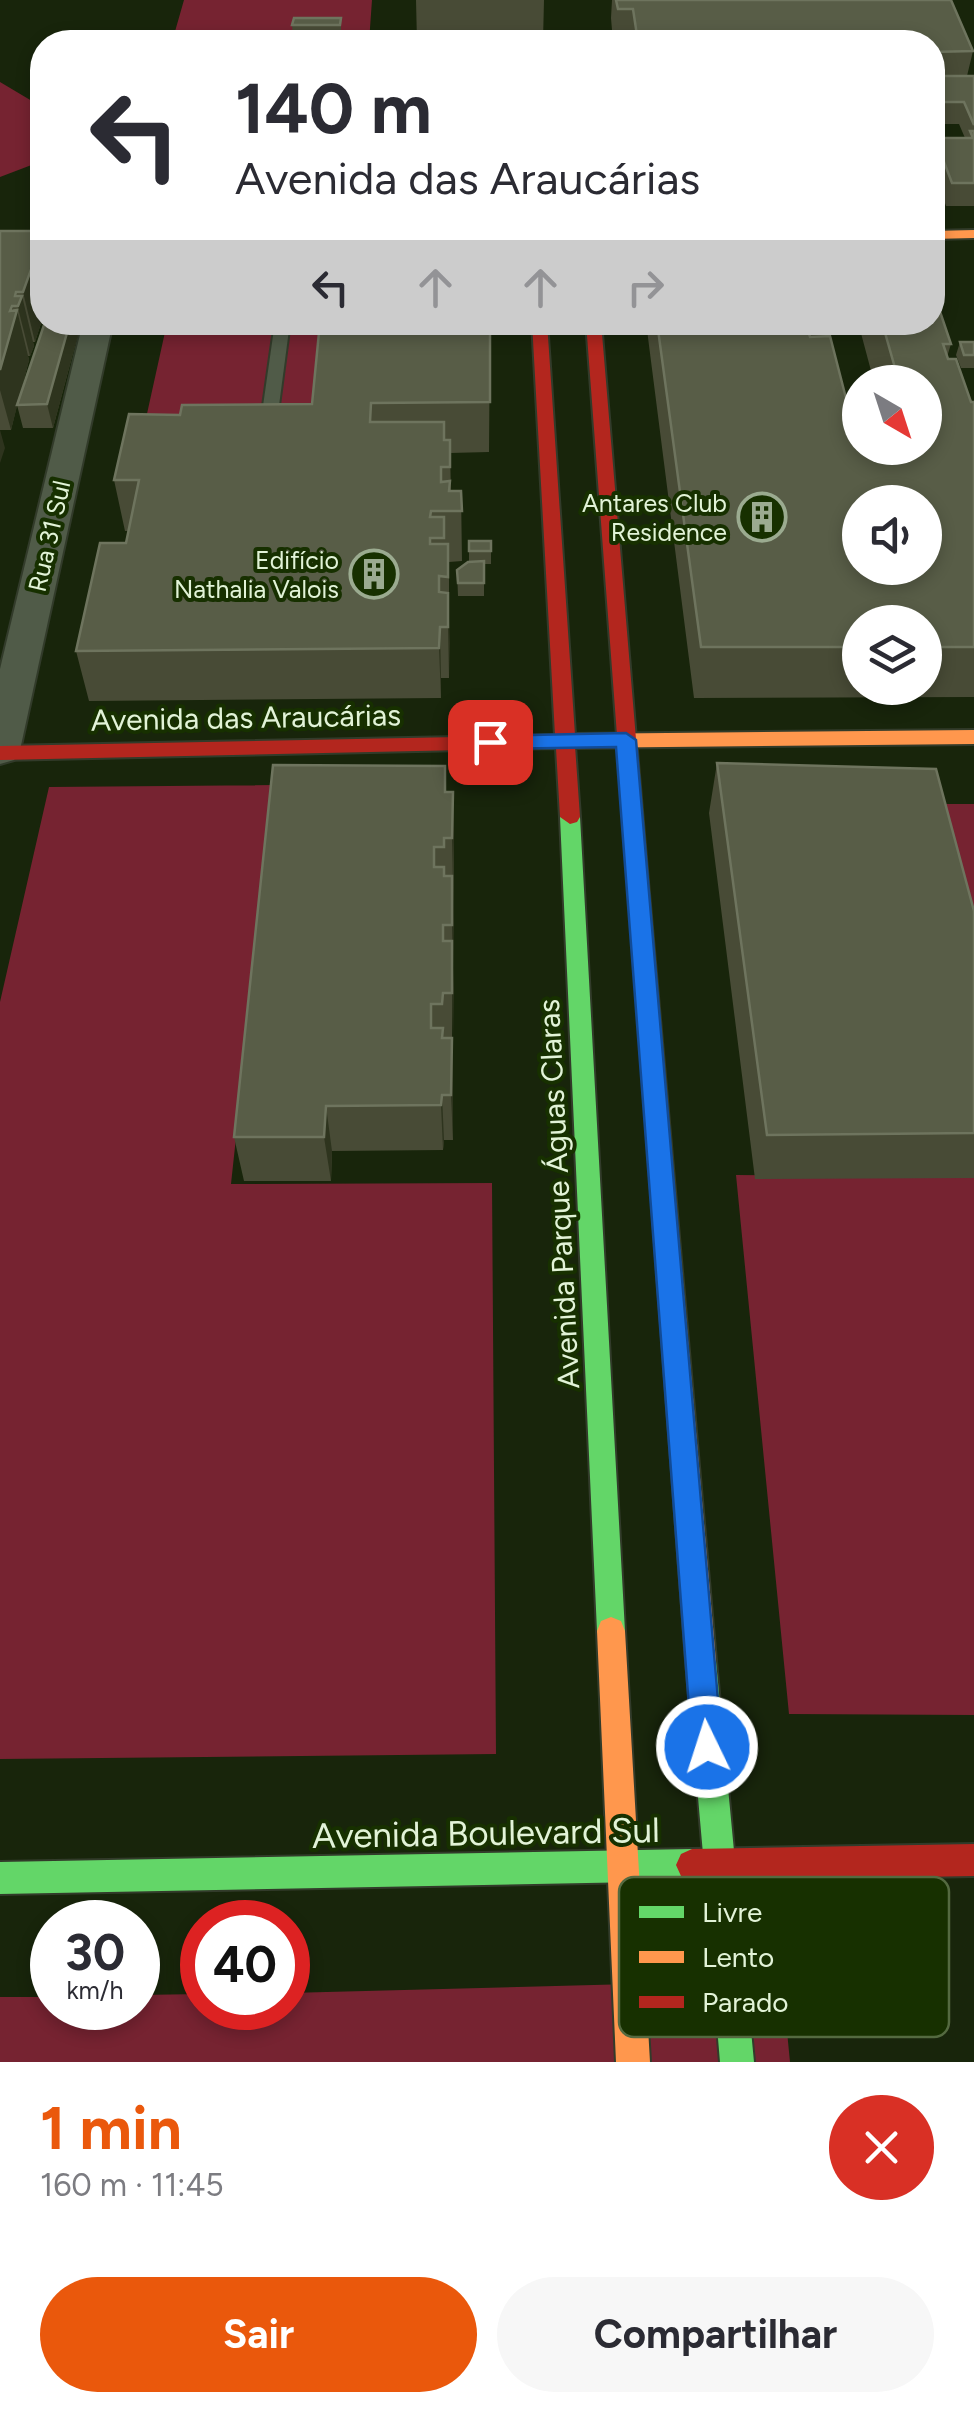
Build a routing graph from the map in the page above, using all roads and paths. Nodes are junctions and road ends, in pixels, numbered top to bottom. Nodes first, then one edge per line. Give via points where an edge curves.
1 (945, 234) edge
2 (974, 234) edge
3 (95, 335) edge
4 (281, 335) edge
5 (566, 335) edge
6 (567, 335) edge
7 (270, 413) edge
8 (974, 738) edge
9 (626, 740) junction
10 (566, 741) junction
11 (0, 751) edge
12 (974, 1860) edge
13 (717, 1863) junction
14 (622, 1865) junction
15 (623, 1877) edge
16 (718, 1877) edge
17 (0, 1878) edge
18 (632, 2037) edge
19 (734, 2037) edge
20 (633, 2062) edge
21 (737, 2062) edge

1 - 2 street
3 - 11 street, Rua 31 Sul
4 - 7 lane
5 - 10 street, Avenida Parque Águas Claras
6 - 9 street, Avenida Parque Águas Claras
8 - 9 street, Avenida das Araucárias
9 - 10 street, Avenida das Araucárias
9 - 13 street, Avenida Parque Águas Claras
10 - 11 street, Avenida das Araucárias
10 - 14 street, Avenida Parque Águas Claras
12 - 13 street, Avenida Boulevard Sul
13 - 14 street, Avenida Boulevard Sul
13 - 16 street, Avenida Parque Águas Claras
14 - 15 street, Avenida Parque Águas Claras
14 - 17 street, Avenida Boulevard Sul
18 - 20 street, Avenida Parque Águas Claras
19 - 21 street, Avenida Parque Águas Claras

